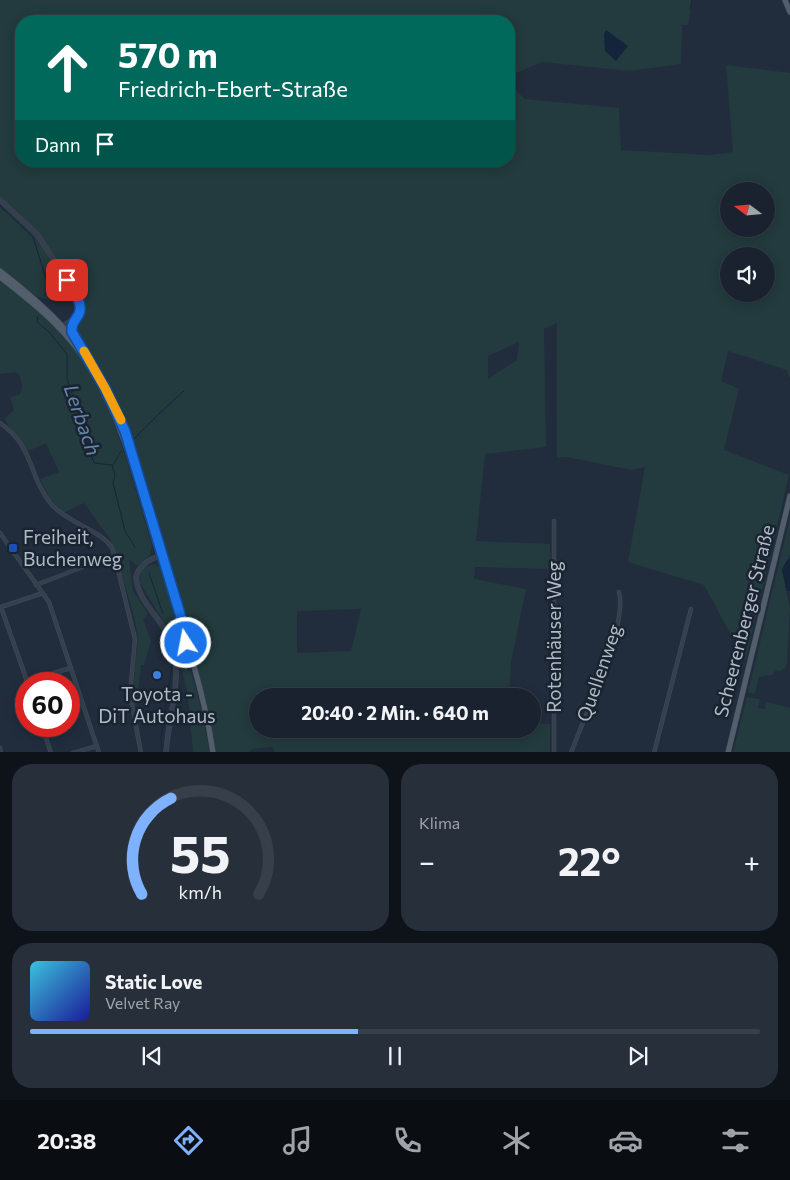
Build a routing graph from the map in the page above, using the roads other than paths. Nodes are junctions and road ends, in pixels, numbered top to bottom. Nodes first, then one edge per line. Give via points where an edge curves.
1 (785, 0) edge
2 (790, 12) edge
3 (0, 200) edge
4 (0, 272) edge
5 (0, 277) edge
6 (74, 319) junction
7 (72, 325) junction
8 (63, 328) junction
9 (76, 340) junction
10 (0, 423) edge
11 (790, 496) edge
12 (554, 521) dead end
13 (0, 533) edge
14 (114, 555) junction
15 (161, 557) junction
16 (36, 584) junction
17 (619, 592) dead end
18 (43, 593) junction
19 (0, 607) edge
20 (691, 609) dead end
21 (71, 668) junction
22 (23, 672) edge
23 (58, 672) edge
24 (46, 737) edge
25 (97, 746) junction
26 (0, 748) edge
27 (2, 752) edge
28 (51, 752) edge
29 (73, 752) edge
30 (100, 752) edge
31 (141, 752) edge
32 (166, 752) edge
33 (213, 752) edge
34 (554, 752) edge
35 (571, 752) edge
36 (654, 752) edge
37 (728, 752) edge

1 - 2 main road
3 - 6 street via 37,234 57,263 80,302 80,311
4 - 8 main road via 34,298
5 - 8 main road
6 - 7 street
6 - 8 street
7 - 8 street
7 - 9 main road
8 - 9 main road
8 - 15 main road via 92,370 110,404
9 - 15 main road via 118,415
10 - 14 street via 21,441 41,488 53,505 72,521 104,538
11 - 37 main road, Scheerenberger Straße
12 - 34 street, Rotenhäuser Weg
13 - 16 street
14 - 16 street
14 - 31 street via 135,639 130,694
15 - 32 street via 138,571 137,585 168,635 176,665
15 - 33 main road via 180,614
16 - 18 street
17 - 35 street, Quellenweg via 618,622 611,648
18 - 19 street
18 - 21 street
19 - 22 street
20 - 36 street
21 - 23 street
21 - 25 street
24 - 28 street
25 - 29 street
25 - 30 street
26 - 27 street

